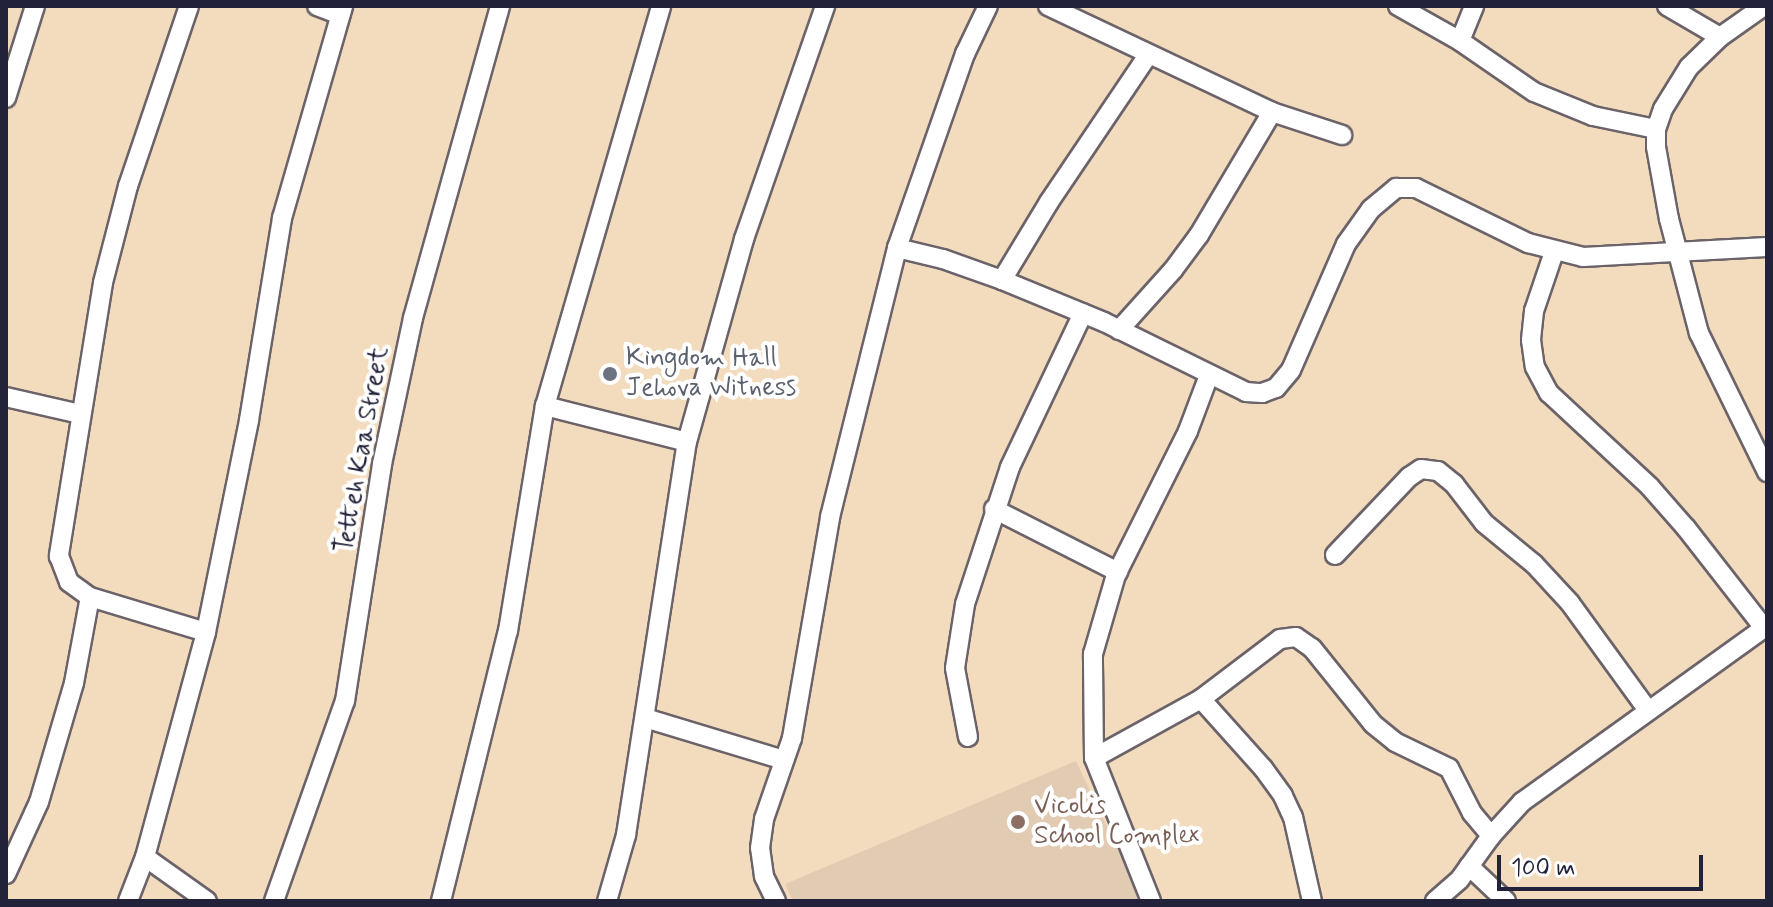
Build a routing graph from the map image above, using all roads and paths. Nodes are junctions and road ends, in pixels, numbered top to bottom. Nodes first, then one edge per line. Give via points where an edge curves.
1 (35, 6) edge
2 (189, 6) edge
3 (317, 6) edge
4 (500, 6) edge
5 (661, 6) edge
6 (825, 6) edge
7 (988, 6) edge
8 (1048, 6) edge
9 (1398, 6) edge
10 (1474, 6) edge
11 (1667, 6) edge
12 (1764, 6) edge
13 (341, 10) edge
14 (1720, 37) junction
15 (1460, 41) junction
16 (1148, 55) junction
17 (6, 98) edge
18 (1272, 112) junction
19 (1656, 129) junction
20 (1342, 135) dead end
21 (1767, 247) edge
22 (897, 248) junction
23 (1676, 249) junction
24 (1554, 252) junction
25 (1002, 280) junction
26 (1083, 313) junction
27 (1119, 330) junction
28 (1209, 375) junction
29 (6, 397) edge
30 (545, 406) junction
31 (80, 414) junction
32 (687, 442) junction
33 (1767, 472) edge
34 (994, 509) junction
35 (1335, 555) dead end
36 (1118, 572) junction
37 (90, 597) junction
38 (1766, 627) edge
39 (206, 632) junction
40 (1201, 699) junction
41 (1647, 709) junction
42 (645, 718) junction
43 (968, 737) dead end
44 (1094, 758) junction
45 (784, 760) junction
46 (1491, 836) junction
47 (145, 857) junction
48 (1469, 866) junction
49 (6, 874) edge
50 (128, 901) edge
51 (207, 901) edge
52 (274, 901) edge
53 (441, 901) edge
54 (607, 901) edge
55 (776, 901) edge
56 (1151, 901) edge
57 (1312, 901) edge
58 (1435, 901) edge
59 (1506, 901) edge

1 - 17 street
2 - 31 street via 128,186 103,283
3 - 13 street
4 - 52 street, Tetteh Kaa Street via 413,318 382,464 345,701
5 - 30 street
6 - 32 street via 744,239
7 - 22 street via 965,54
8 - 16 street
9 - 15 street
10 - 15 street
11 - 14 street
12 - 14 street
13 - 39 street via 282,218 249,420
14 - 19 street via 1674,88
15 - 19 street via 1534,92 1593,116
16 - 18 street
16 - 25 street
18 - 20 street
18 - 27 street via 1199,235
19 - 23 street
21 - 23 street
22 - 25 street
22 - 45 street via 830,517
23 - 24 street via 1594,257
23 - 33 street via 1699,333
24 - 28 street via 1416,188 1396,188 1371,209 1346,244 1301,351 1276,388 1246,392
24 - 38 street via 1534,311 1531,340 1535,367 1549,393 1650,487
25 - 26 street
26 - 27 street
26 - 34 street
27 - 28 street
28 - 36 street via 1188,431
29 - 31 street
30 - 32 street
30 - 53 street via 508,631
31 - 37 street via 59,556 69,582
32 - 42 street
34 - 36 street
34 - 43 street via 957,640 957,687
35 - 41 street via 1409,477 1421,469 1438,471 1484,523 1534,564 1570,603
36 - 44 street via 1093,654
37 - 39 street
37 - 49 street via 74,683 43,790
38 - 41 street
39 - 47 street
40 - 44 street
40 - 46 street via 1280,639 1296,637 1312,648 1373,724 1395,742 1449,768 1472,813
40 - 57 street via 1283,796 1293,817
41 - 46 street via 1522,802
42 - 45 street
42 - 54 street via 626,835
44 - 56 street
45 - 55 street via 760,848 764,876
46 - 48 street
47 - 50 street
47 - 51 street
48 - 58 street
48 - 59 street

